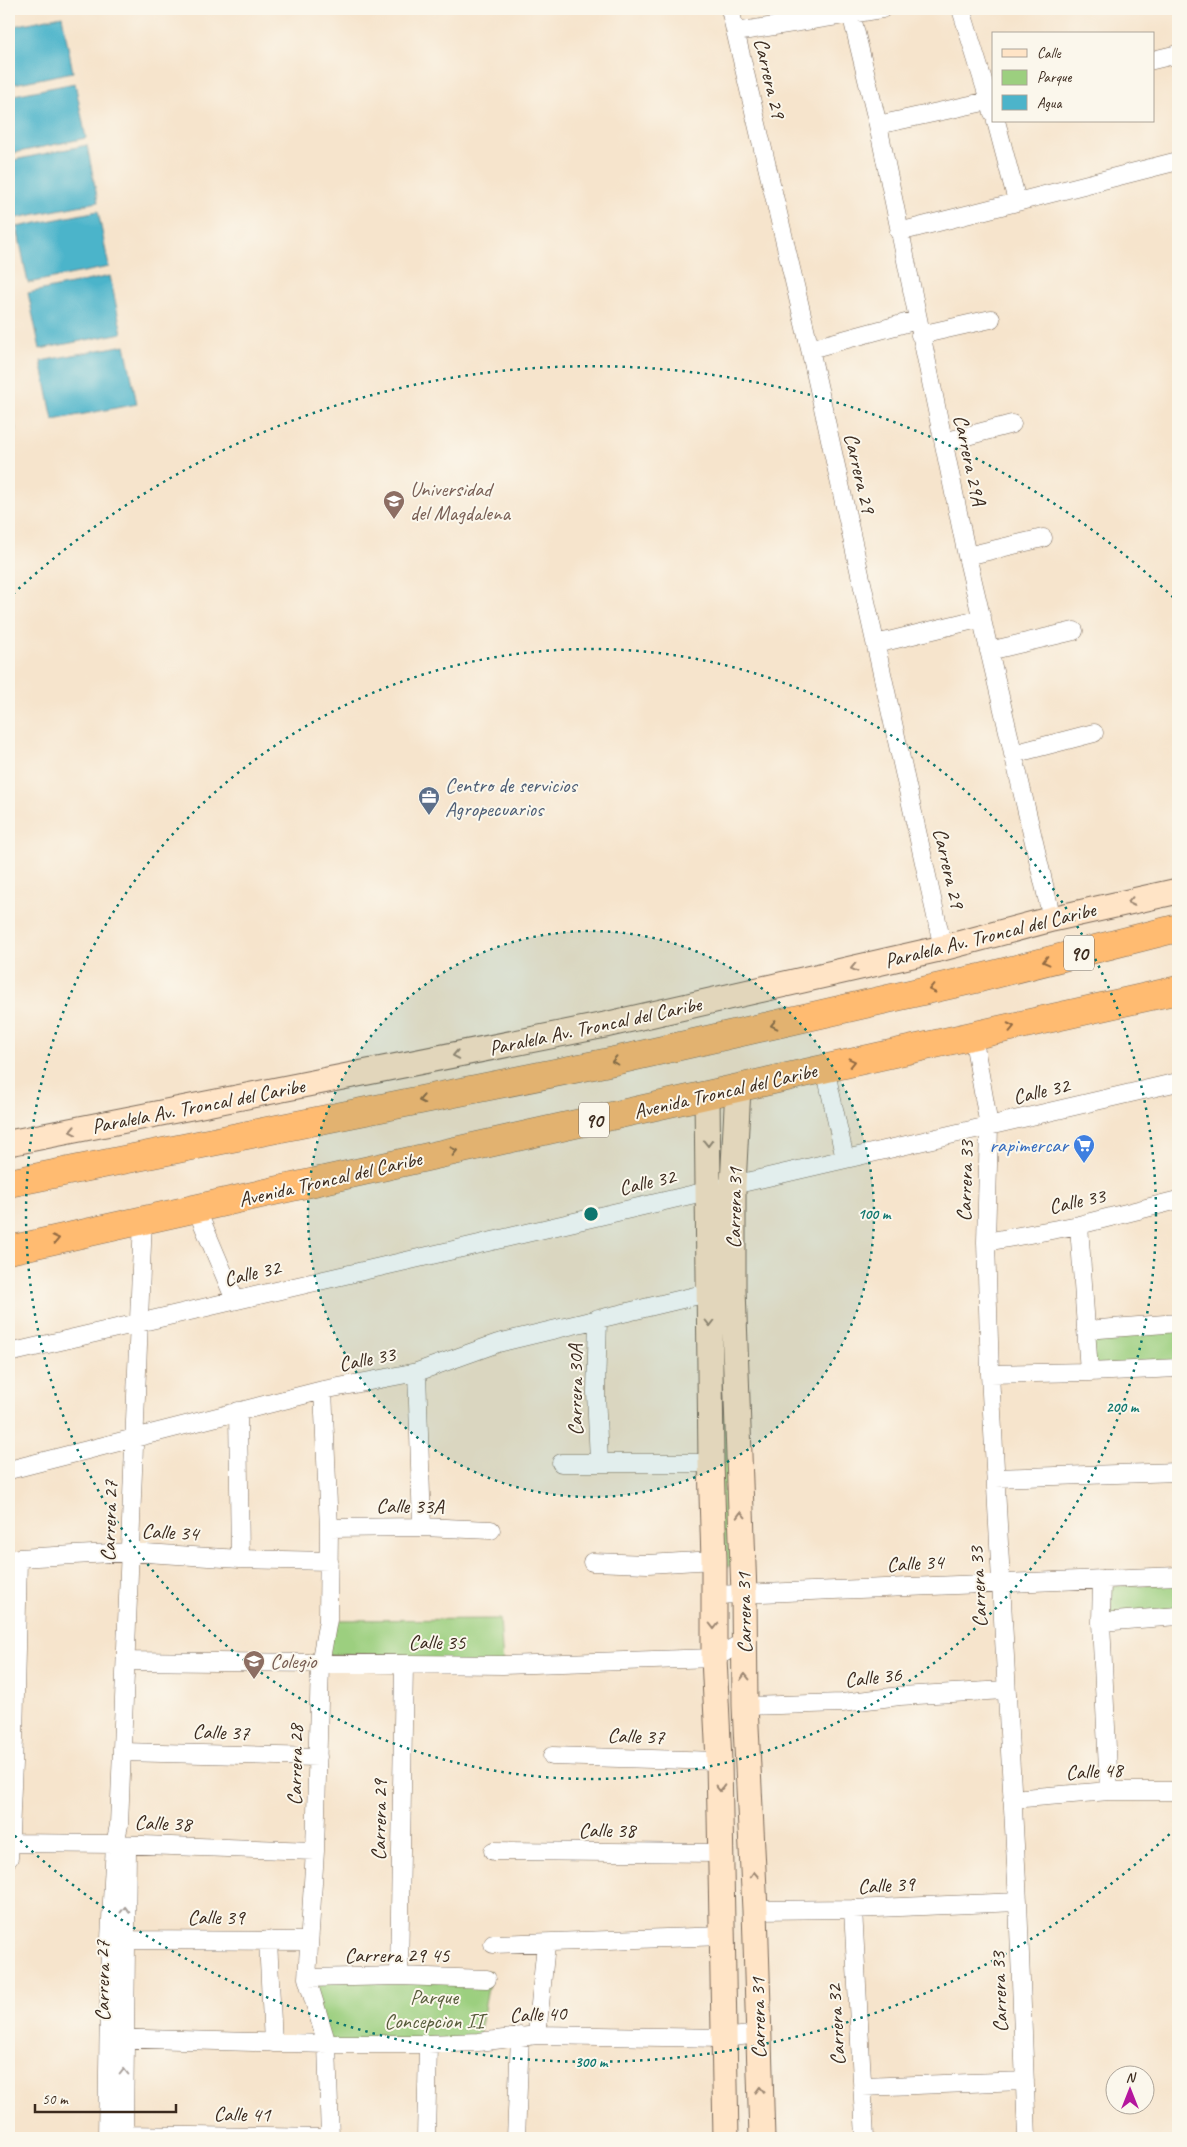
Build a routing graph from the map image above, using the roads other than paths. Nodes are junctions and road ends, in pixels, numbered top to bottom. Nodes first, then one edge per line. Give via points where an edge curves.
1 (730, 9) edge
2 (882, 9) edge
3 (961, 9) edge
4 (851, 12) edge
5 (736, 32) junction
6 (1178, 54) edge
7 (1154, 60) edge
8 (992, 104) edge
9 (996, 122) edge
10 (878, 125) junction
11 (1178, 161) edge
12 (1017, 201) junction
13 (899, 232) junction
14 (991, 319) dead end
15 (919, 327) junction
16 (810, 349) junction
17 (1012, 424) dead end
18 (944, 442) junction
19 (1042, 538) dead end
20 (967, 556) junction
21 (982, 618) junction
22 (1074, 631) dead end
23 (876, 644) junction
24 (989, 651) junction
25 (1094, 733) dead end
26 (1013, 754) junction
27 (1178, 890) edge
28 (1052, 919) junction
29 (1178, 928) edge
30 (943, 948) junction
31 (1178, 990) edge
32 (973, 1035) junction
33 (825, 1068) junction
34 (1178, 1082) edge
35 (738, 1088) junction
36 (706, 1095) junction
37 (989, 1126) junction
38 (9, 1143) edge
39 (845, 1159) junction
40 (9, 1183) edge
41 (733, 1185) junction
42 (709, 1190) junction
43 (1178, 1200) edge
44 (196, 1208) junction
45 (143, 1219) junction
46 (1079, 1225) junction
47 (986, 1242) junction
48 (9, 1250) edge
49 (721, 1290) junction
50 (235, 1300) junction
51 (598, 1318) junction
52 (140, 1322) junction
53 (1178, 1323) edge
54 (1086, 1330) junction
55 (9, 1352) edge
56 (1178, 1368) edge
57 (417, 1372) junction
58 (1089, 1372) junction
59 (990, 1374) junction
60 (323, 1390) junction
61 (238, 1411) junction
62 (134, 1439) junction
63 (599, 1462) junction
64 (561, 1463) dead end
65 (710, 1463) junction
66 (9, 1470) edge
67 (1178, 1472) edge
68 (996, 1478) junction
69 (422, 1527) junction
70 (329, 1528) junction
71 (491, 1530) dead end
72 (130, 1552) junction
73 (14, 1559) edge
74 (240, 1559) junction
75 (714, 1560) junction
76 (329, 1561) junction
77 (592, 1562) dead end
78 (1178, 1576) edge
79 (1102, 1579) junction
80 (1000, 1582) junction
81 (744, 1593) junction
82 (714, 1595) junction
83 (1178, 1616) edge
84 (1101, 1622) junction
85 (744, 1642) junction
86 (714, 1658) junction
87 (126, 1661) junction
88 (320, 1664) junction
89 (404, 1664) junction
90 (1006, 1690) junction
91 (745, 1706) junction
92 (12, 1739) edge
93 (122, 1752) junction
94 (552, 1756) dead end
95 (318, 1757) junction
96 (719, 1761) junction
97 (1109, 1791) junction
98 (1178, 1791) edge
99 (1012, 1799) junction
100 (9, 1843) edge
101 (121, 1844) junction
102 (315, 1851) junction
103 (493, 1851) dead end
104 (720, 1853) junction
105 (9, 1858) edge
106 (1018, 1902) junction
107 (853, 1909) junction
108 (755, 1910) junction
109 (723, 1936) junction
110 (125, 1940) junction
111 (268, 1940) junction
112 (308, 1941) junction
113 (493, 1944) dead end
114 (546, 1944) junction
115 (399, 1976) junction
116 (307, 1978) junction
117 (486, 1979) dead end
118 (758, 2034) junction
119 (528, 2035) junction
120 (724, 2038) junction
121 (117, 2039) junction
122 (273, 2042) junction
123 (327, 2044) junction
124 (428, 2044) junction
125 (1025, 2081) junction
126 (862, 2087) junction
127 (118, 2137) edge
128 (330, 2138) edge
129 (426, 2138) edge
130 (516, 2138) edge
131 (726, 2138) edge
132 (762, 2138) edge
133 (865, 2138) edge
134 (1027, 2138) edge

1 - 5 street, Carrera 29
2 - 4 street
3 - 8 street
4 - 5 street
4 - 10 street, Carrera 29A
5 - 16 street, Carrera 29
6 - 7 street
8 - 10 street
9 - 12 street
10 - 13 street, Carrera 29A
11 - 12 street
12 - 13 street
13 - 15 street, Carrera 29A
14 - 15 street
15 - 16 street
15 - 18 street, Carrera 29A
16 - 23 street, Carrera 29
17 - 18 street
18 - 20 street, Carrera 29A
19 - 20 street
20 - 21 street, Carrera 29A
21 - 23 street
21 - 24 street, Carrera 29A
22 - 24 street
23 - 30 street, Carrera 29
24 - 26 street, Carrera 29A
25 - 26 street
26 - 28 street, Carrera 29A
27 -> 28 street, Paralela Av. Troncal del Caribe
28 - 30 street, Paralela Av. Troncal del Caribe
29 -> 40 highway, 90 via 980,978 614,1061
30 -> 38 street, Paralela Av. Troncal del Caribe via 605,1025
32 -> 31 highway, Avenida Troncal del Caribe / 90
33 -> 32 highway, Avenida Troncal del Caribe / 90
32 - 37 street, Carrera 33
33 - 35 highway, Avenida Troncal del Caribe / 90
33 - 39 street
34 - 37 street, Calle 32
35 - 36 highway, Avenida Troncal del Caribe / 90
35 - 41 street, Carrera 31
36 -> 42 street, Carrera 31
44 -> 36 highway, Avenida Troncal del Caribe / 90
37 - 39 street, Calle 32
37 - 47 street, Carrera 33
39 - 41 street, Calle 32
41 - 42 street, Calle 32
41 - 49 street, Carrera 31
42 - 49 street, Carrera 31
42 - 50 street, Calle 32
43 - 46 street, Calle 33
44 - 45 highway, Avenida Troncal del Caribe / 90
44 - 50 street
48 -> 45 highway, Avenida Troncal del Caribe / 90
45 - 52 street, Carrera 27
46 - 47 street, Calle 33
46 - 54 street
47 - 59 street, Carrera 33
49 - 51 street, Calle 33
49 -> 65 street, Carrera 31
81 -> 49 street, Carrera 31
50 - 52 street, Calle 32
51 - 57 street, Calle 33 via 498,1343
51 - 63 street, Carrera 30A via 596,1392
52 - 55 street, Calle 32
52 - 62 street, Carrera 27
53 - 54 street
54 - 58 street
56 - 58 street
57 - 60 street, Calle 33
57 - 69 street
58 - 59 street
59 - 68 street, Carrera 33
60 - 61 street, Calle 33
60 - 70 street, Carrera 28
61 - 62 street, Calle 33
61 - 74 street
62 - 66 street, Calle 33
62 - 72 street, Carrera 27
63 - 64 street
63 - 65 street
65 - 75 street, Carrera 31
67 - 68 street
68 - 80 street, Carrera 33
69 - 70 street, Calle 33A
69 - 71 street, Calle 33A
70 - 76 street, Carrera 28
72 - 73 street, Calle 34
72 - 74 street, Calle 34
72 - 87 street, Carrera 27
73 - 92 street
74 - 76 street, Calle 34
75 - 77 street via 648,1564
75 - 82 street, Carrera 31
76 - 88 street, Carrera 28 via 328,1620
78 - 79 street, Calle 34
79 - 80 street, Calle 34
79 - 84 street
80 - 81 street, Calle 34
80 - 90 street, Carrera 33
81 - 82 street, Calle 34
81 - 85 street, Carrera 31
82 -> 86 street, Carrera 31
83 - 84 street
84 - 97 street
85 - 86 street, Calle 35
91 -> 85 street, Carrera 31
86 - 89 street, Calle 35 via 503,1665
86 - 96 street, Carrera 31
87 - 88 street, Calle 35
87 - 93 street, Carrera 27
88 - 89 street, Calle 35
88 - 95 street, Carrera 28
89 - 115 street, Carrera 29
90 - 91 street, Calle 36 via 842,1703
90 - 99 street, Carrera 33
108 -> 91 street, Carrera 31
92 - 100 street
93 - 95 street, Calle 37
93 - 101 street, Carrera 27
94 - 96 street, Calle 37
95 - 102 street, Carrera 28
96 -> 104 street, Carrera 31
97 - 98 street, Calle 48
97 - 99 street, Calle 48
99 - 106 street, Carrera 33
100 - 101 street, Calle 38
100 - 105 street
101 - 102 street, Calle 38
110 -> 101 street, Carrera 27
101 - 121 street, Carrera 27 via 110,1939
102 - 112 street, Carrera 28
103 - 104 street, Calle 38
104 - 109 street, Carrera 31
106 - 107 street, Calle 39
106 - 125 street, Carrera 33
107 - 108 street, Calle 39
107 - 126 street, Carrera 32
108 - 118 street, Carrera 31
109 - 114 street
109 - 120 street, Carrera 31
110 - 111 street, Calle 39
110 - 121 street, Carrera 27
111 - 112 street, Calle 39
111 - 122 street
112 - 116 street, Carrera 28
113 - 114 street
114 - 119 street
115 - 116 street, Carrera 29 45
115 - 117 street, Carrera 29 45
116 - 123 street, Carrera 28
118 - 120 street, Calle 40
132 -> 118 street, Carrera 31
119 - 120 street, Calle 40
119 - 124 street, Calle 40
119 - 130 street
120 - 131 street, Carrera 31
121 - 122 street, Calle 40
121 - 127 street, Carrera 27
122 - 123 street, Calle 40
123 - 124 street, Calle 40
123 - 128 street, Carrera 28
124 - 129 street
125 - 126 street
125 - 134 street, Carrera 33
126 - 133 street, Carrera 32
127 - 128 street, Calle 41

